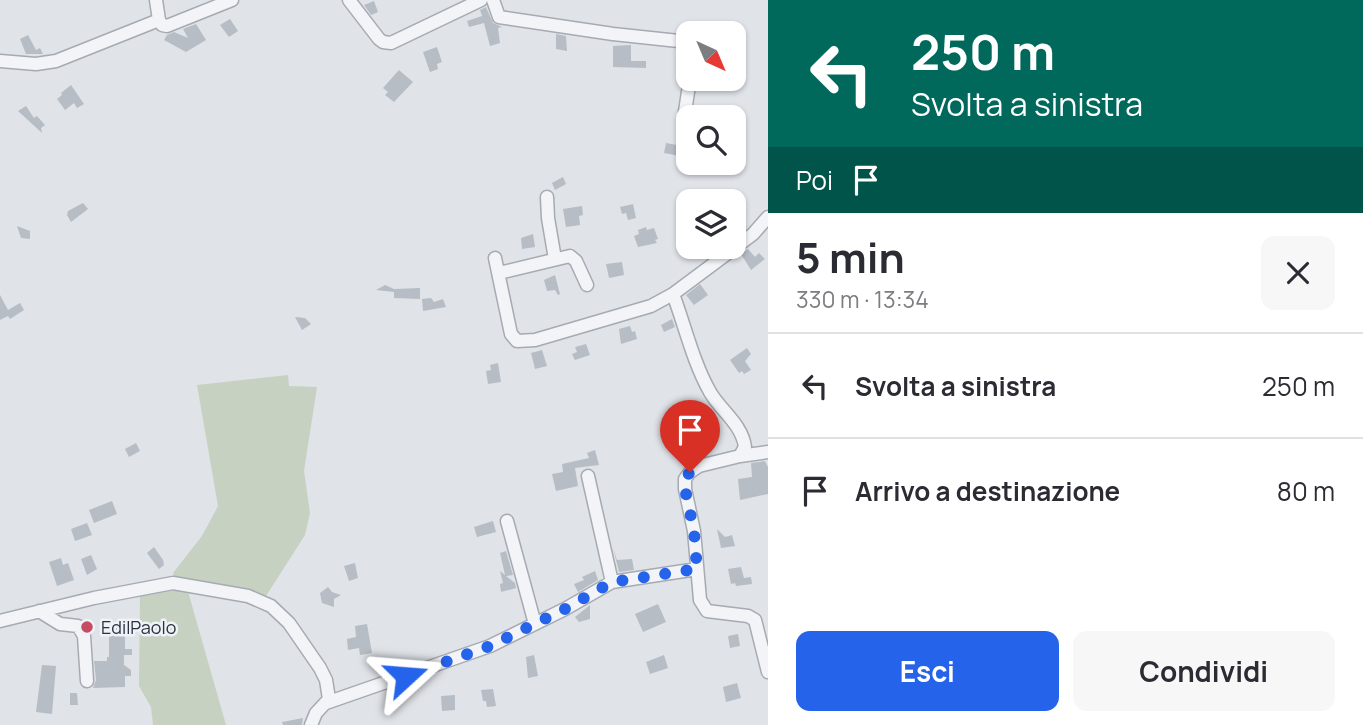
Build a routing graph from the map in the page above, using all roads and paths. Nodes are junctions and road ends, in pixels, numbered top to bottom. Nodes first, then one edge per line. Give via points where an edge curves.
1 (156, 0) edge
2 (232, 0) edge
3 (349, 0) edge
4 (481, 0) edge
5 (493, 0) edge
6 (159, 20) junction
7 (676, 41) edge
8 (0, 61) edge
9 (548, 197) dead end
10 (768, 217) edge
11 (495, 258) dead end
12 (555, 259) junction
13 (499, 273) junction
14 (587, 285) dead end
15 (673, 294) junction
16 (768, 452) edge
17 (740, 456) junction
18 (588, 476) dead end
19 (507, 521) dead end
20 (697, 569) junction
21 (612, 582) junction
22 (39, 611) junction
23 (0, 621) edge
24 (535, 624) junction
25 (768, 672) edge
26 (87, 681) dead end
27 (326, 703) junction
28 (311, 725) edge

1 - 6 street
2 - 6 street via 167,26
3 - 4 street via 387,43
5 - 7 street via 499,17
6 - 8 street via 56,61
9 - 12 street
10 - 15 street via 753,234
11 - 13 street
12 - 13 street
12 - 14 street via 570,256
13 - 15 street via 511,334 517,341 535,340 651,306
15 - 17 street via 710,393 744,441
16 - 17 street
17 - 20 street via 699,466 685,479
18 - 21 street
19 - 24 street
20 - 21 street
20 - 25 street via 704,609 755,620
21 - 24 street
22 - 23 street
22 - 26 street via 60,624 78,626 84,636
22 - 27 street via 173,583 256,598 283,617 308,650 326,680
24 - 27 street via 490,646
27 - 28 street

